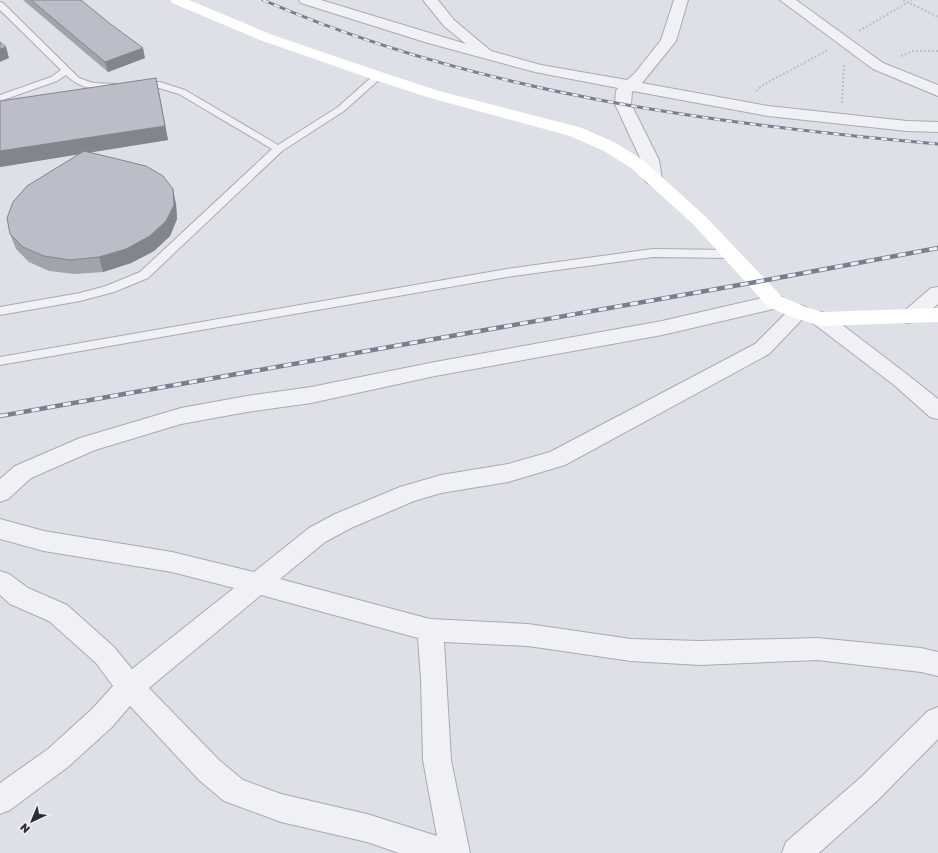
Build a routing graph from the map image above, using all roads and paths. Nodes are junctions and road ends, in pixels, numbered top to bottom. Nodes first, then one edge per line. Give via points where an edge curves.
1 (177, 0) edge
2 (306, 0) edge
3 (430, 0) edge
4 (681, 0) edge
5 (787, 0) edge
6 (903, 0) edge
7 (912, 0) edge
8 (908, 2) junction
9 (0, 5) edge
10 (938, 17) edge
11 (845, 41) junction
12 (938, 51) edge
13 (488, 55) junction
14 (878, 66) junction
15 (66, 71) junction
16 (378, 76) junction
17 (631, 86) junction
18 (938, 91) edge
19 (0, 98) edge
20 (737, 105) junction
21 (841, 119) junction
22 (938, 127) edge
23 (278, 149) junction
24 (653, 179) junction
25 (731, 254) junction
26 (938, 293) edge
27 (775, 302) junction
28 (0, 311) edge
29 (798, 312) junction
30 (938, 315) edge
31 (910, 317) junction
32 (821, 319) junction
33 (0, 361) edge
34 (938, 411) edge
35 (0, 493) edge
36 (0, 528) edge
37 (0, 580) edge
38 (260, 584) junction
39 (430, 630) junction
40 (938, 664) edge
41 (130, 687) junction
42 (938, 720) edge
43 (0, 800) edge
44 (445, 853) edge
45 (455, 853) edge
46 (797, 853) edge

1 - 16 street via 264,37
2 - 13 street
3 - 13 street via 449,23
4 - 17 street via 668,41
5 - 11 street
6 - 8 path
7 - 8 path
8 - 10 path
8 - 11 path via 862,28
9 - 15 lane
11 - 14 street
11 - 20 path via 763,85
11 - 21 path
12 - 14 path via 914,51
13 - 17 street via 540,69
14 - 18 street
15 - 19 lane via 54,79
15 - 23 lane via 84,85 99,87 147,83 182,92
16 - 23 lane via 341,109
16 - 24 street via 433,94 576,132 610,147 637,164
17 - 20 street
17 - 24 street via 624,91 623,104 650,160
20 - 21 street
21 - 22 street
23 - 28 lane via 144,275 110,289 80,297
24 - 25 street via 700,221
25 - 27 street
25 - 33 lane via 653,253 507,273
26 - 31 street
27 - 29 street
27 - 35 street via 662,328 458,364 311,395 181,416 88,444 23,472
29 - 32 street
29 - 38 street via 762,349 557,459 508,473 408,492 343,521 317,536
30 - 31 street
31 - 32 street
32 - 34 street
36 - 38 street via 44,541 172,562
37 - 41 street via 19,596 58,613 105,655
38 - 39 street
38 - 41 street
39 - 40 street via 528,635 631,650 700,653 817,649
39 - 45 street via 437,760
41 - 43 street via 102,718 58,758
41 - 44 street via 209,770 234,791 281,808 367,828
42 - 46 street via 874,785

